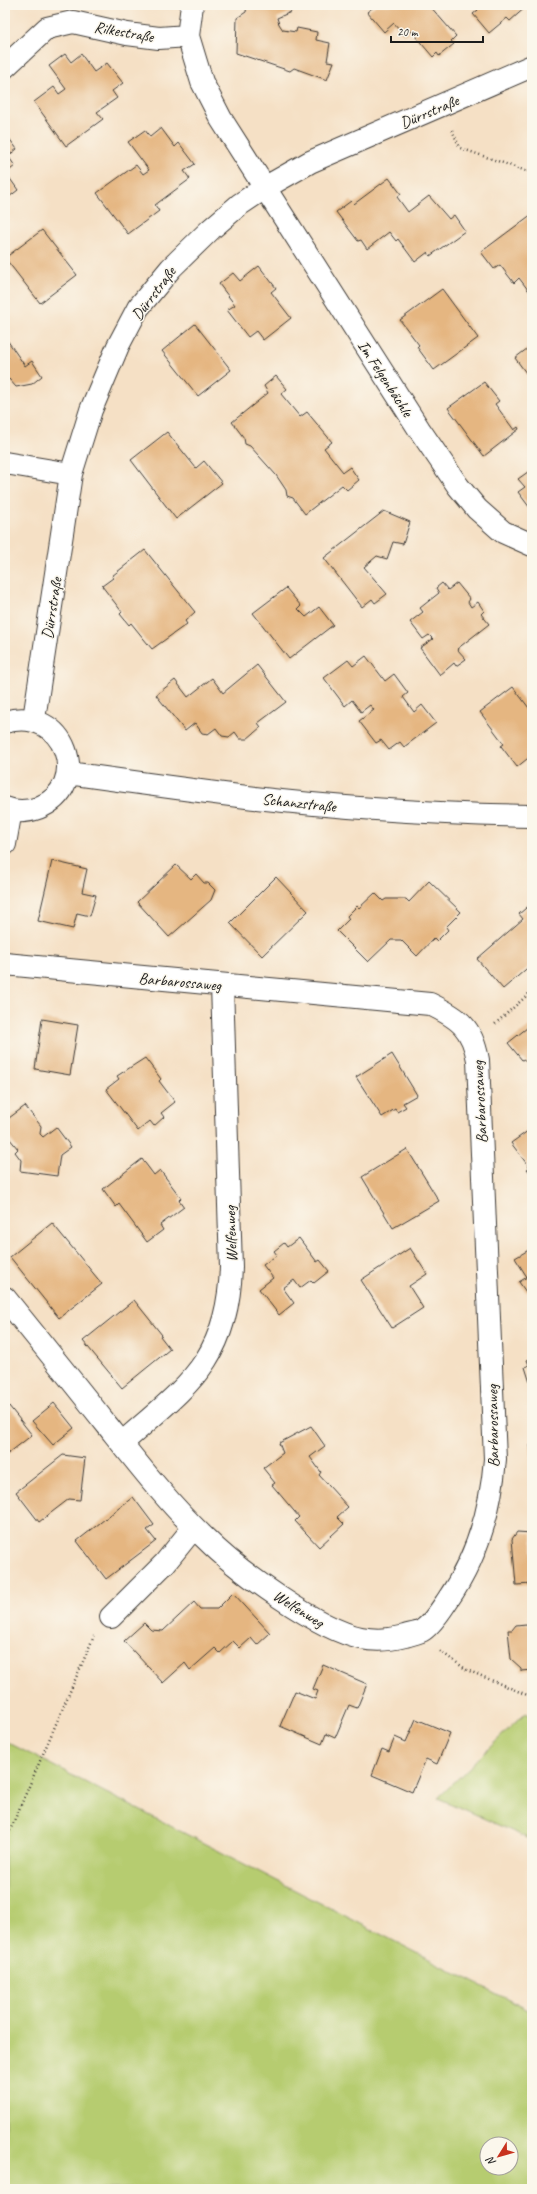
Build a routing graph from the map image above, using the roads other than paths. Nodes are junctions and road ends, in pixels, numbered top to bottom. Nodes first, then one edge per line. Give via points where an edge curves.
1 (192, 5) edge
2 (188, 36) junction
3 (532, 66) edge
4 (5, 67) edge
5 (266, 187) junction
6 (5, 463) edge
7 (71, 474) junction
8 (532, 545) edge
9 (34, 719) junction
10 (5, 722) edge
11 (68, 773) junction
12 (8, 809) edge
13 (532, 816) edge
14 (5, 844) edge
15 (5, 964) edge
16 (222, 985) junction
17 (5, 1298) edge
18 (122, 1443) junction
19 (194, 1527) junction
20 (111, 1617) road end
21 (422, 1630) joint

1 - 2 street
2 - 4 street, Rilkestraße via 159,38 73,22 47,28
2 - 5 street via 202,82 221,119
3 - 5 street, Dürrstraße via 310,162
5 - 7 street, Dürrstraße via 239,205 211,229 171,268 138,308 90,410
5 - 8 street, Im Felgenbächle via 372,356 458,486 503,532
6 - 7 street
7 - 9 street, Dürrstraße
9 - 10 street via 17,718
9 - 11 street via 54,731 67,750
11 - 12 street via 61,790 48,804 30,811
11 - 13 street, Schanzstraße via 240,796 350,807 471,815
12 - 14 street
15 - 16 street, Barbarossaweg
16 - 18 street, Welfenweg via 231,1267 230,1291 224,1321 214,1348 200,1370 183,1390
16 - 21 street, Barbarossaweg via 430,1004 452,1014 465,1026 474,1042 478,1060 488,1271 494,1459 492,1491 474,1555 460,1583
17 - 18 street, Welfenweg
18 - 19 street, Welfenweg via 155,1485
19 - 20 street via 165,1562
19 - 21 street, Welfenweg via 231,1561 267,1588 333,1629 360,1638 389,1641

